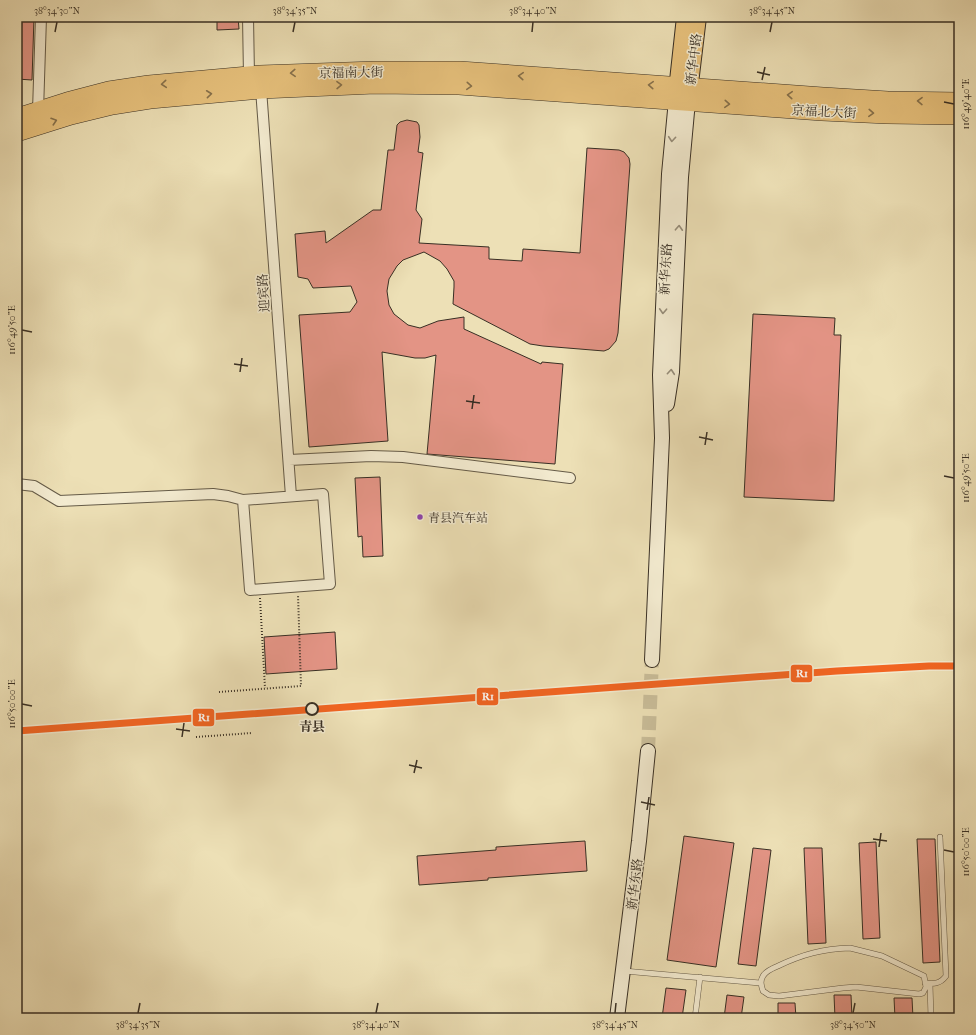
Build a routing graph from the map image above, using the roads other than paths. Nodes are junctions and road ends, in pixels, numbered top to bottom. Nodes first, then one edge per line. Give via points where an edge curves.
1 (41, 17) edge
2 (248, 17) edge
3 (685, 17) edge
4 (698, 17) edge
5 (255, 82) junction
6 (683, 94) junction
7 (959, 102) edge
8 (38, 111) junction
9 (959, 115) edge
10 (17, 118) edge
11 (17, 132) edge
12 (289, 460) junction
13 (570, 478) dead end
14 (17, 484) edge
15 (291, 496) junction
16 (243, 500) junction
17 (652, 660) tunnel mouth
18 (648, 750) tunnel mouth
19 (940, 837) dead end
20 (623, 971) junction
21 (700, 977) junction
22 (760, 983) junction
23 (928, 984) junction
24 (617, 1018) edge
25 (695, 1018) edge
26 (931, 1018) edge

1 - 8 street
2 - 5 street, 迎宾路
3 - 6 main road, 新华中路
4 - 6 main road, 新华中路
5 - 6 highway, 京福南大街 via 333,72 452,71
5 -> 8 highway, 京福南大街 via 149,85 109,91
11 -> 5 highway, 京福南大街 via 112,105
5 - 12 street, 迎宾路
7 -> 6 highway, 京福北大街
6 -> 9 highway, 京福北大街 via 837,112
6 - 17 main road, 新华东路 via 672,372 662,438
8 - 10 highway, 京福南大街
12 - 13 street via 403,457
12 - 15 street, 迎宾路
14 - 16 street via 34,486 59,501 213,494
15 - 16 street
15 - 16 street via 323,494 330,584 250,590
18 - 20 main road, 新华东路
19 - 23 lane via 946,976 942,981
20 - 21 lane
20 - 24 main road, 新华东路
21 - 22 lane
21 - 25 lane
22 - 23 lane via 763,991 769,995 779,996 856,987 919,994 923,993
22 - 23 lane via 767,972 803,955 850,948 897,962 924,976
23 - 26 lane

